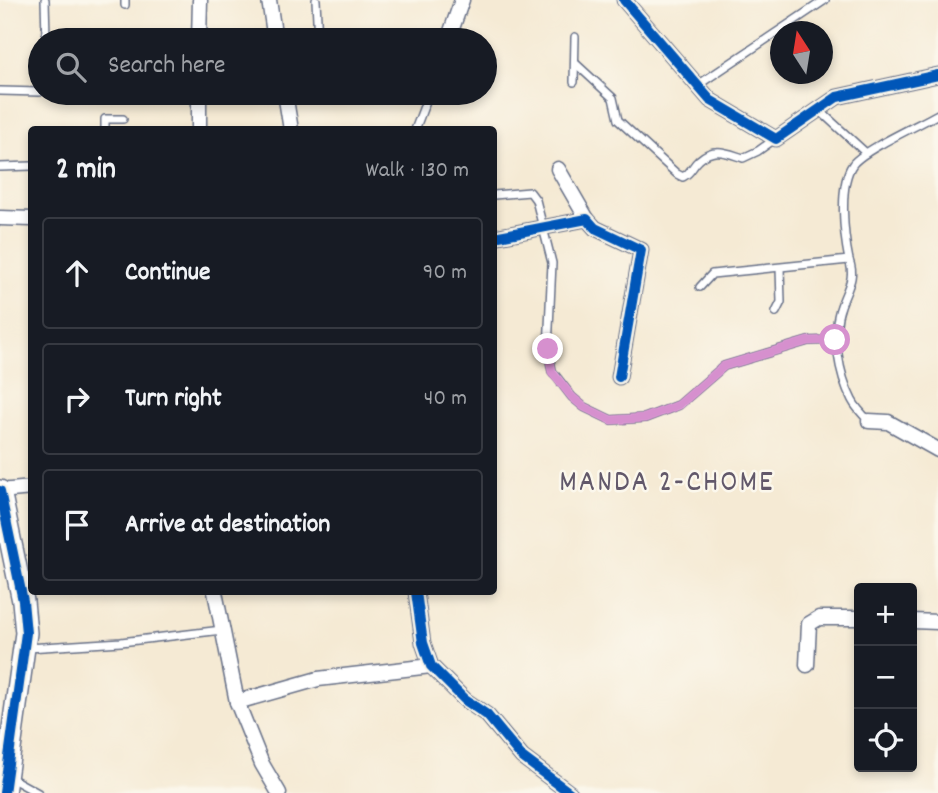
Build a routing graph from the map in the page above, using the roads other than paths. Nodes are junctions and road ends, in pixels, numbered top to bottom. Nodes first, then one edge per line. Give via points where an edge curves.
1 (45, 0) edge
2 (200, 0) edge
3 (268, 0) edge
4 (316, 0) edge
5 (462, 0) edge
6 (825, 0) edge
7 (627, 1) edge
8 (46, 28) edge
9 (199, 28) edge
10 (273, 28) edge
11 (317, 28) edge
12 (452, 28) edge
13 (575, 37) dead end
14 (575, 63) junction
15 (938, 75) edge
16 (574, 82) dead end
17 (698, 86) junction
18 (0, 91) edge
19 (28, 92) edge
20 (199, 105) edge
21 (287, 105) edge
22 (424, 105) edge
23 (818, 109) junction
24 (938, 114) edge
25 (123, 119) dead end
26 (105, 126) edge
27 (199, 126) edge
28 (290, 126) edge
29 (417, 126) edge
30 (776, 139) junction
31 (866, 153) junction
32 (28, 166) edge
33 (0, 167) edge
34 (558, 169) dead end
35 (497, 195) edge
36 (0, 218) edge
37 (28, 219) edge
38 (587, 219) junction
39 (545, 226) junction
40 (497, 236) edge
41 (849, 260) junction
42 (780, 268) junction
43 (700, 288) dead end
44 (776, 312) dead end
45 (835, 340) junction
46 (619, 377) dead end
47 (869, 421) joint
48 (938, 450) edge
49 (28, 488) edge
50 (0, 491) edge
51 (7, 558) edge
52 (216, 595) edge
53 (416, 595) edge
54 (854, 618) edge
55 (917, 621) edge
56 (938, 622) edge
57 (222, 630) junction
58 (24, 648) junction
59 (807, 665) dead end
60 (431, 666) junction
61 (237, 702) junction
62 (4, 777) edge
63 (38, 793) edge
64 (279, 793) edge
65 (570, 793) edge

1 - 8 lane
2 - 9 street
3 - 10 street
4 - 11 lane
5 - 12 street
6 - 17 lane
7 - 17 street
13 - 14 lane
14 - 16 lane
14 - 30 lane via 613,98 618,120 683,177 706,155 720,150 744,158
15 - 23 street via 837,97
17 - 30 street via 710,100
18 - 19 lane
20 - 27 street
21 - 28 street
22 - 29 lane
23 - 30 street
23 - 31 lane
24 - 31 lane
25 - 26 lane via 105,119
31 - 41 lane via 853,164 848,179 842,226
32 - 33 lane
34 - 38 street
35 - 39 lane via 530,192
36 - 37 street
38 - 39 street
38 - 46 street via 595,228 641,250
39 - 40 street
39 - 45 lane via 552,263 548,349 552,372 584,407 611,420 645,418 679,405 724,366 808,341
41 - 42 lane
41 - 45 lane via 852,279 840,308
42 - 43 lane via 712,274
42 - 44 lane via 781,302
45 - 47 lane via 853,403
47 - 48 street via 888,422
49 - 50 street
50 - 51 street
51 - 58 street via 23,601
52 - 57 street
53 - 60 street
54 - 59 street via 819,618 809,624
55 - 56 street
57 - 58 lane
57 - 61 street
58 - 62 street
60 - 61 street via 318,679
60 - 65 street via 487,715 522,757
61 - 64 street
62 - 63 lane

